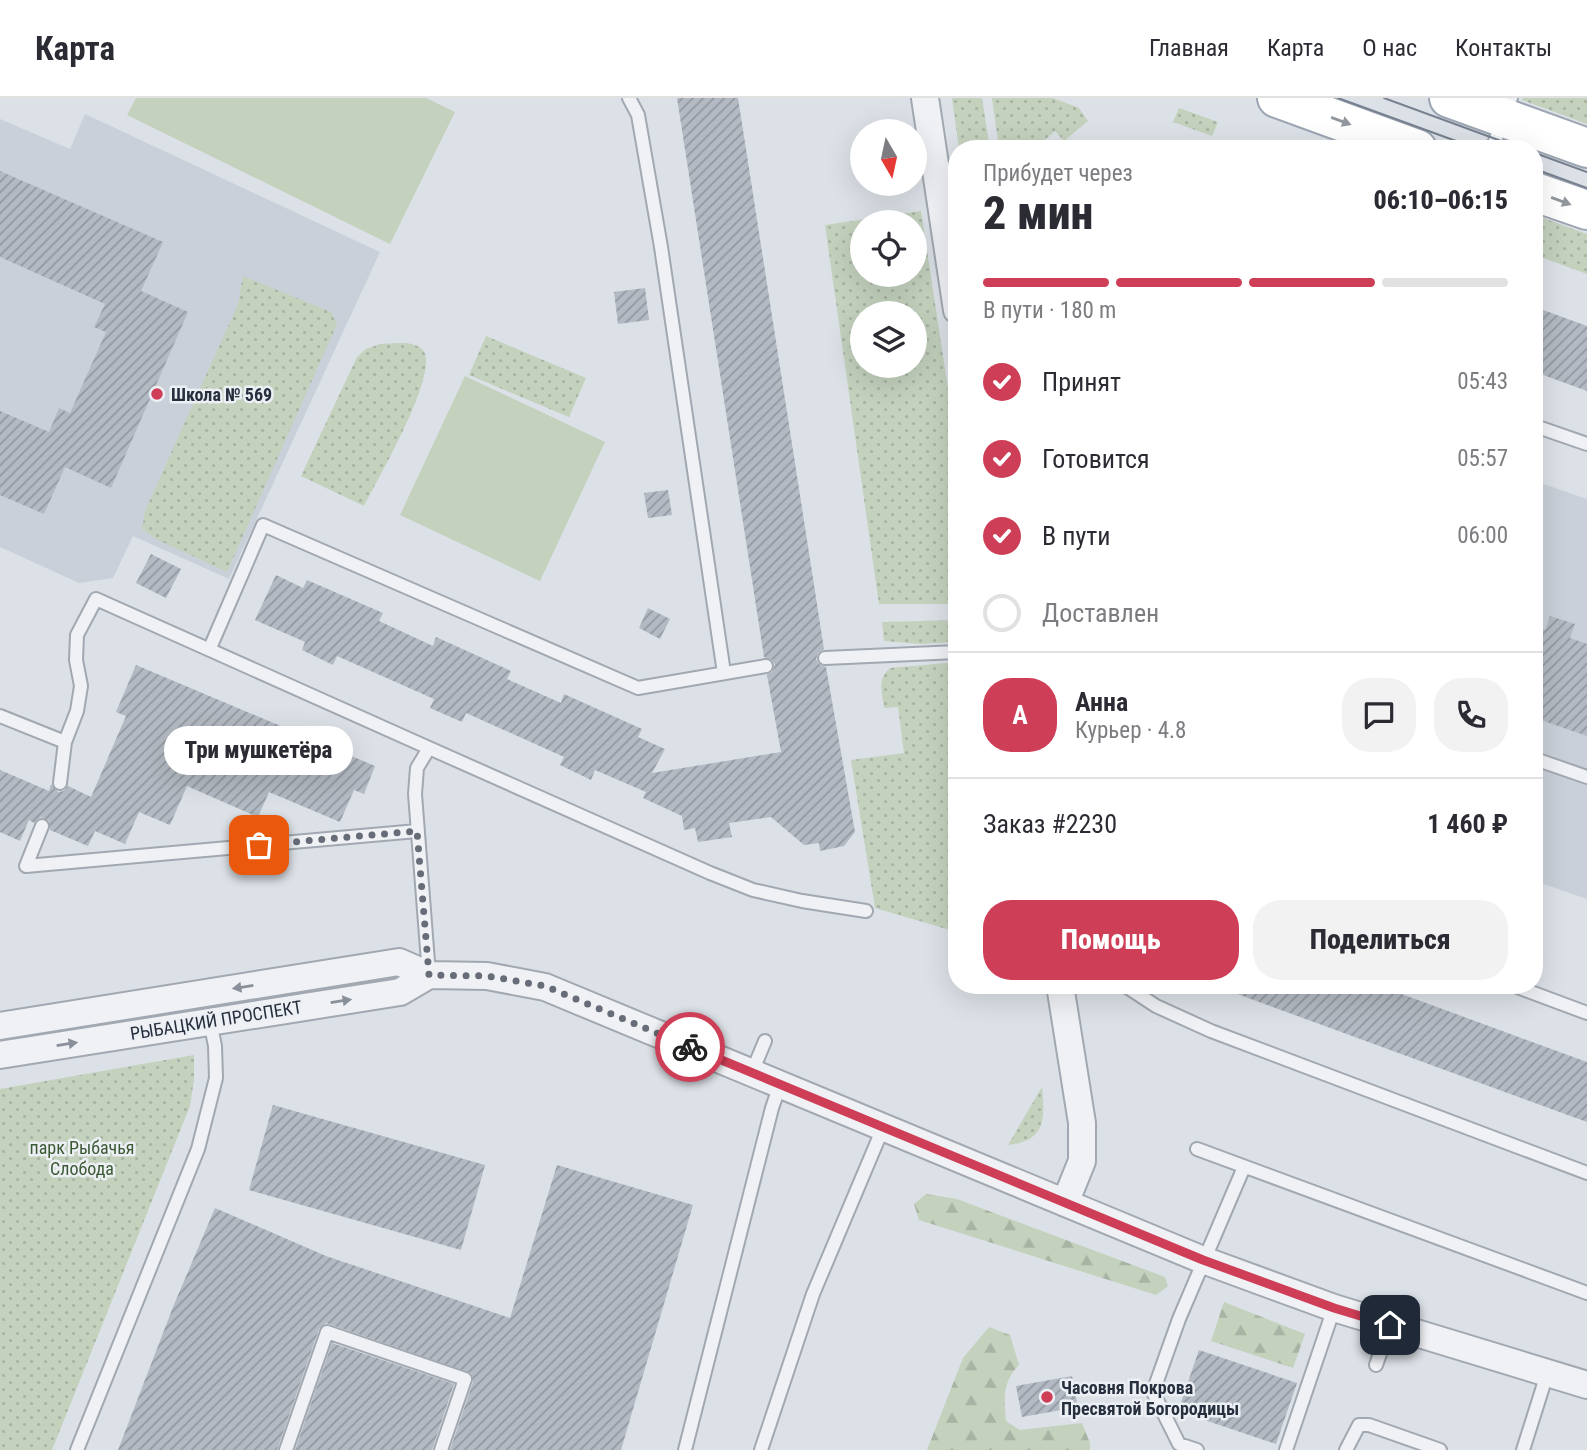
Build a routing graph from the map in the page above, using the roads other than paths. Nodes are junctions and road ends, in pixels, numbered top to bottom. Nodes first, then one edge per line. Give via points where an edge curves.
1 (629, 98) edge
2 (925, 98) edge
3 (1277, 98) edge
4 (1449, 98) edge
5 (1502, 122) edge
6 (1392, 140) edge
7 (1587, 148) edge
8 (1543, 194) edge
9 (1587, 211) edge
10 (948, 246) edge
11 (1543, 429) edge
12 (1587, 444) edge
13 (210, 648) junction
14 (948, 652) edge
15 (825, 658) dead end
16 (766, 666) dead end
17 (724, 673) junction
18 (0, 716) edge
19 (65, 742) junction
20 (429, 748) junction
21 (1543, 762) edge
22 (1587, 777) edge
23 (60, 783) dead end
24 (41, 826) dead end
25 (417, 831) junction
26 (866, 911) dead end
27 (429, 975) junction
28 (205, 993) junction
29 (1061, 994) edge
30 (1138, 994) edge
31 (1536, 994) edge
32 (1587, 1013) edge
33 (210, 1021) junction
34 (0, 1026) edge
35 (765, 1041) dead end
36 (0, 1055) edge
37 (752, 1072) junction
38 (780, 1085) junction
39 (883, 1128) junction
40 (1197, 1149) dead end
41 (1244, 1167) junction
42 (1587, 1173) edge
43 (1065, 1203) junction
44 (1203, 1260) junction
45 (1587, 1293) edge
46 (1334, 1308) junction
47 (1390, 1325) junction
48 (1377, 1365) dead end
49 (1547, 1374) junction
50 (1587, 1385) edge
51 (77, 1450) edge
52 (286, 1450) edge
53 (441, 1450) edge
54 (685, 1450) edge
55 (761, 1450) edge
56 (1197, 1450) edge
57 (1286, 1450) edge
58 (1346, 1450) edge
59 (1440, 1450) edge
60 (1523, 1450) edge

1 - 17 lane via 638,115 661,247
2 - 10 street
3 -> 6 main road
4 - 5 main road
5 - 7 main road
8 -> 9 main road
11 - 12 lane
13 - 17 lane via 263,525 638,688
13 - 19 lane via 96,599 77,635 81,686
13 - 20 lane
14 - 15 lane
16 - 17 lane
18 - 19 lane
19 - 23 lane
20 - 25 lane via 417,768
20 - 26 lane via 753,890
21 - 22 lane
24 - 25 lane via 26,866
25 - 27 lane
27 -> 28 street, РЫБАЦКИЙ ПРОСПЕКТ via 399,962
33 -> 27 street, РЫБАЦКИЙ ПРОСПЕКТ via 400,992
27 - 37 street, РЫБАЦКИЙ ПРОСПЕКТ via 487,976 545,986
28 - 33 street
28 - 34 street, РЫБАЦКИЙ ПРОСПЕКТ
29 - 43 street via 1082,1123 1082,1161
30 - 42 lane via 1211,1031
31 - 32 lane
36 -> 33 street, РЫБАЦКИЙ ПРОСПЕКТ
33 - 51 lane via 216,1078 198,1149
35 - 37 lane
37 - 38 street, РЫБАЦКИЙ ПРОСПЕКТ
38 - 39 street, РЫБАЦКИЙ ПРОСПЕКТ
38 - 54 lane
39 - 43 street, РЫБАЦКИЙ ПРОСПЕКТ
39 - 55 lane via 813,1294
40 - 41 lane
41 - 44 lane
41 - 45 lane
43 - 44 street, РЫБАЦКИЙ ПРОСПЕКТ
44 - 46 street, РЫБАЦКИЙ ПРОСПЕКТ
44 - 56 lane via 1153,1392 1179,1444
46 - 47 street, РЫБАЦКИЙ ПРОСПЕКТ
46 - 57 lane
47 - 48 lane
47 - 49 street, РЫБАЦКИЙ ПРОСПЕКТ
49 - 50 street, РЫБАЦКИЙ ПРОСПЕКТ
49 - 60 lane
52 - 53 lane via 327,1332 465,1379
58 - 59 lane via 1359,1425 1369,1425

